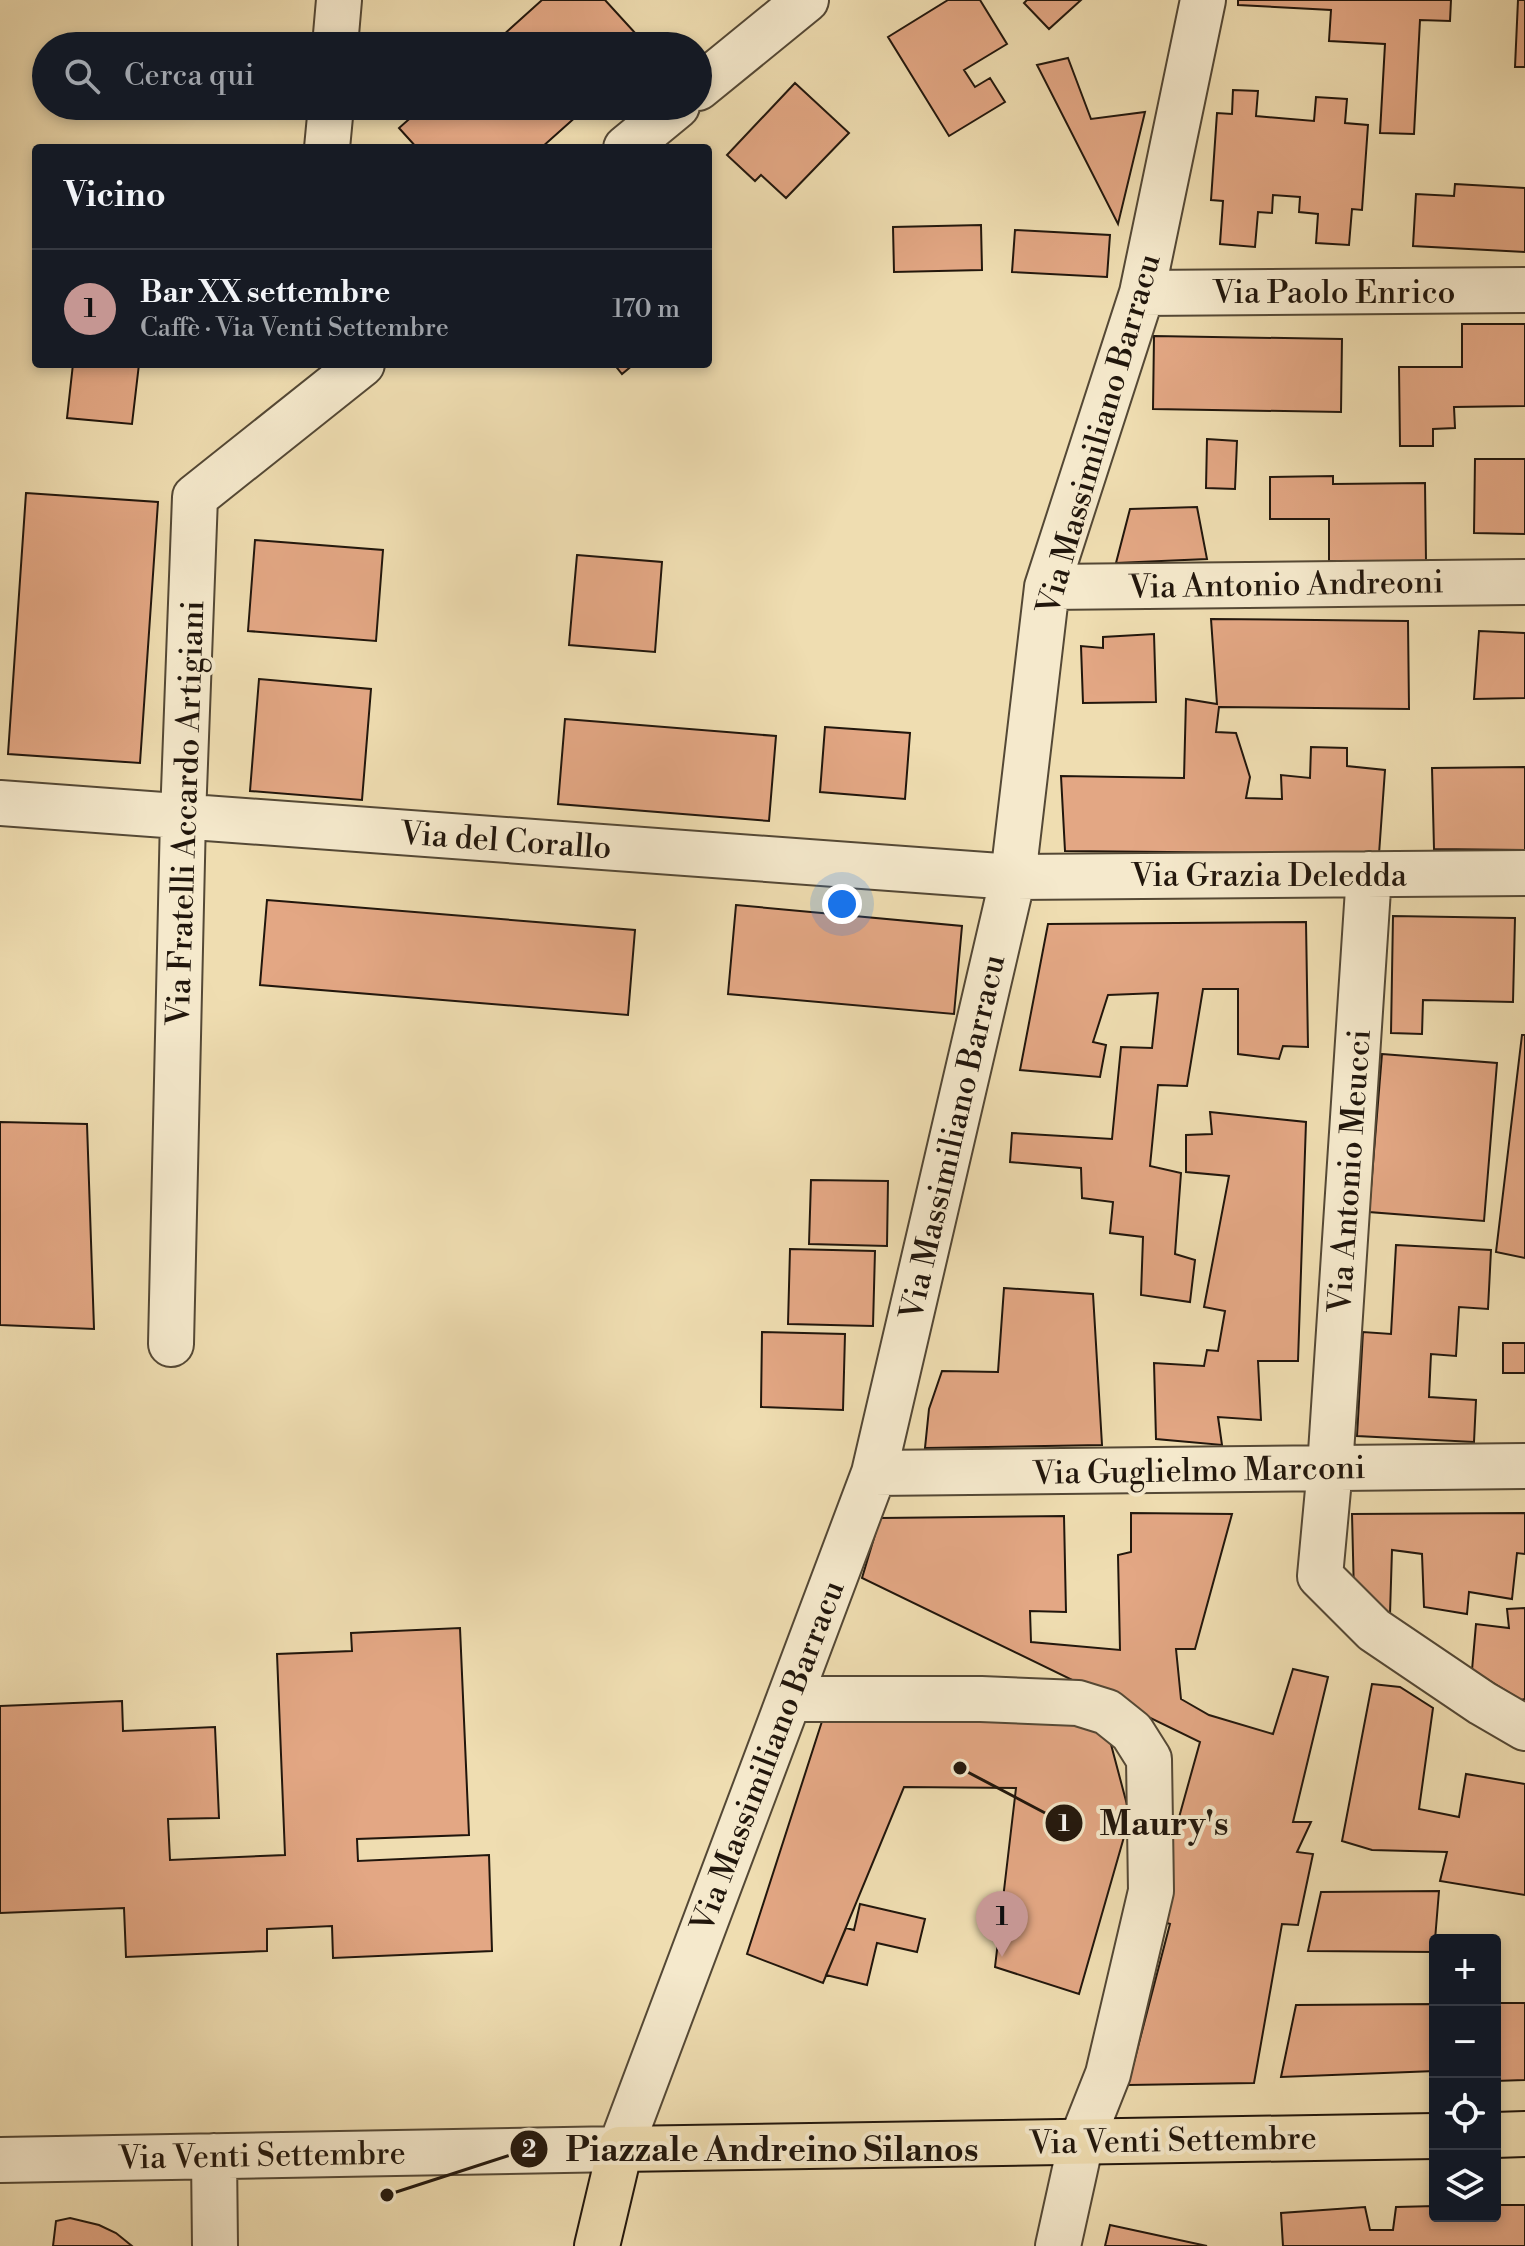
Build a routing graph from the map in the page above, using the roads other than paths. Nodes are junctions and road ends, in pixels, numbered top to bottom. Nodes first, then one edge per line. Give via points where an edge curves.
1 (339, 0) edge
2 (806, 0) edge
3 (1203, 0) edge
4 (336, 32) edge
5 (712, 77) edge
6 (330, 120) edge
7 (660, 120) edge
8 (327, 144) edge
9 (631, 144) edge
10 (1525, 290) edge
11 (1142, 293) junction
12 (311, 368) edge
13 (357, 368) edge
14 (307, 410) junction
15 (1525, 582) edge
16 (1047, 587) junction
17 (0, 803) edge
18 (183, 817) junction
19 (1525, 873) edge
20 (1369, 874) junction
21 (1013, 877) junction
22 (171, 1344) dead end
23 (1525, 1466) edge
24 (1330, 1468) junction
25 (874, 1473) junction
26 (789, 1699) junction
27 (1525, 1728) edge
28 (1525, 2134) edge
29 (1501, 2135) edge
30 (1429, 2136) edge
31 (1081, 2142) junction
32 (620, 2149) junction
33 (214, 2156) junction
34 (0, 2160) edge
35 (215, 2246) edge
36 (597, 2246) edge
37 (1058, 2246) edge

1 - 4 street
2 - 5 street
3 - 11 street, Via Massimiliano Barracu
6 - 8 street
7 - 9 street
10 - 11 street, Via Paolo Enrico
11 - 16 street, Via Massimiliano Barracu
12 - 14 street
13 - 14 street, Via Fratelli Accardo Artigiani
14 - 18 street, Via Fratelli Accardo Artigiani via 195,497
15 - 16 street, Via Antonio Andreoni
16 - 21 street, Via Massimiliano Barracu
17 - 18 street, Via del Corallo
18 - 21 street, Via del Corallo
18 - 22 street, Via Fratelli Accardo Artigiani
19 - 20 street, Via Grazia Deledda
20 - 21 street, Via Grazia Deledda
20 - 24 street, Via Antonio Meucci
21 - 25 street, Via Massimiliano Barracu
23 - 24 street, Via Guglielmo Marconi
24 - 25 street, Via Guglielmo Marconi
24 - 27 street, Via Antonio Meucci via 1320,1576 1374,1630
25 - 26 street, Via Massimiliano Barracu
26 - 31 street via 1078,1703 1107,1712 1132,1732 1149,1759 1151,1891 1108,2074
26 - 32 street, Via Massimiliano Barracu
28 - 29 main road
30 - 31 main road, Via Venti Settembre
31 - 32 main road, Via Venti Settembre
31 - 37 street
32 - 33 street, Via Venti Settembre
32 - 36 main road, Via Massimiliano Barracu
33 - 34 street, Via Venti Settembre
33 - 35 street

